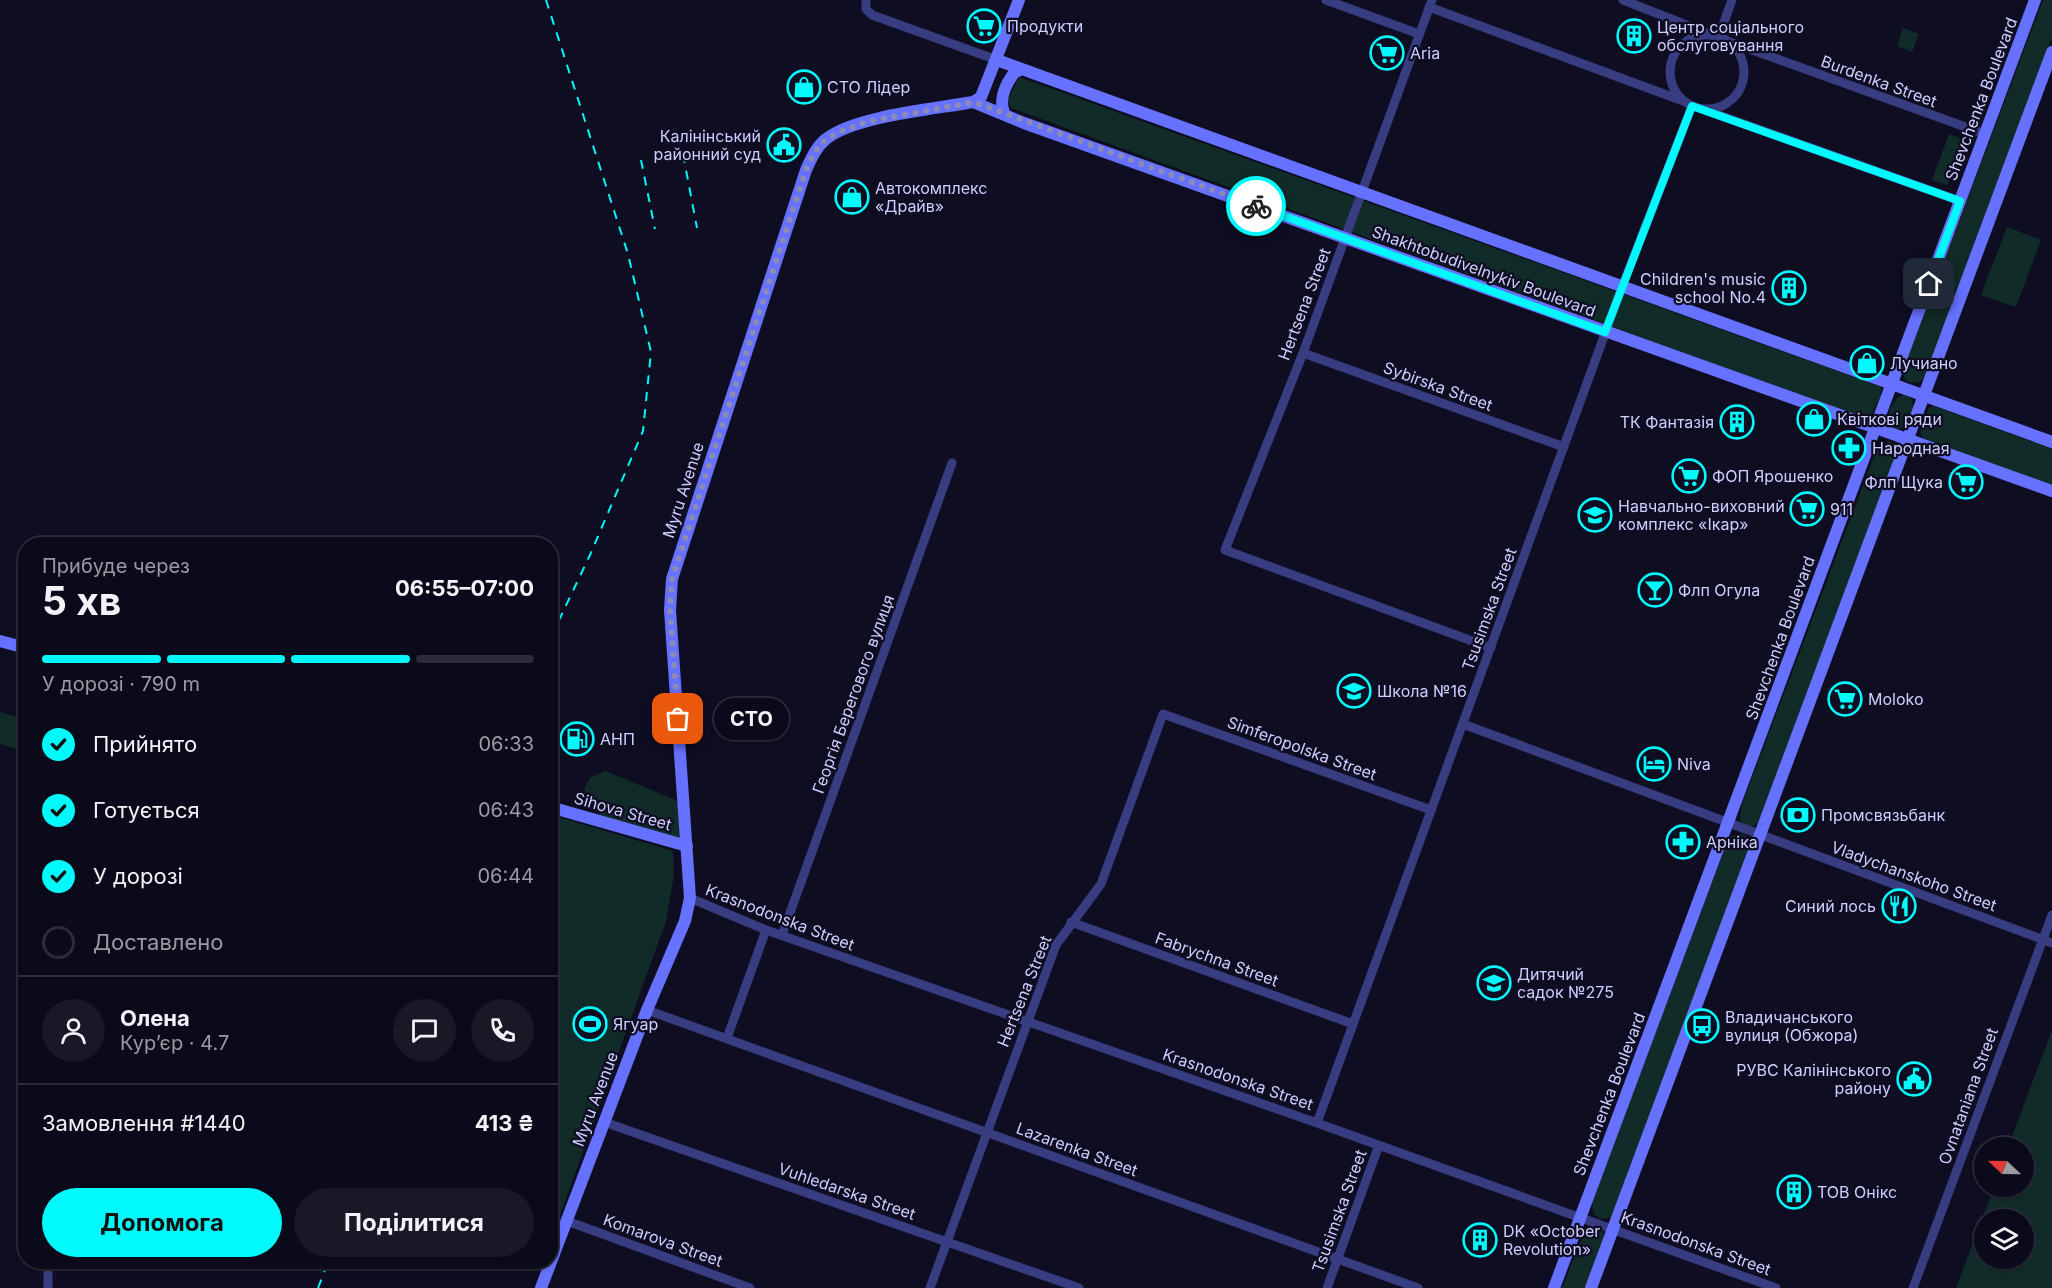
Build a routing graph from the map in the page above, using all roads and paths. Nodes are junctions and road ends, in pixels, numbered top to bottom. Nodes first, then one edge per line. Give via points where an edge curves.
1 (866, 0) edge
2 (1019, 0) edge
3 (1326, 0) edge
4 (1624, 0) edge
5 (1732, 0) edge
6 (2035, 0) edge
7 (1431, 4) edge
8 (1419, 34) junction
9 (1714, 35) junction
10 (1730, 42) junction
11 (2052, 52) edge
12 (997, 60) junction
13 (1022, 69) junction
14 (974, 102) junction
15 (1687, 103) junction
16 (1702, 109) junction
17 (1005, 115) junction
18 (1985, 134) junction
19 (1360, 193) junction
20 (1960, 201) junction
21 (1345, 238) junction
22 (1622, 287) junction
23 (1605, 332) junction
24 (1303, 353) junction
25 (1892, 384) junction
26 (1924, 396) junction
27 (1875, 429) junction
28 (1907, 440) junction
29 (2052, 442) edge
30 (1564, 447) junction
31 (952, 463) dead end
32 (2052, 491) edge
33 (0, 641) edge
34 (18, 646) edge
35 (1491, 648) junction
36 (1163, 714) joint
37 (1463, 724) junction
38 (558, 809) edge
39 (1431, 810) junction
40 (1728, 824) junction
41 (1760, 835) junction
42 (687, 846) junction
43 (690, 898) junction
44 (2052, 915) edge
45 (1071, 922) junction
46 (766, 930) junction
47 (782, 935) junction
48 (2047, 941) edge
49 (647, 1010) junction
50 (1027, 1021) junction
51 (1353, 1024) junction
52 (727, 1038) junction
53 (604, 1122) junction
54 (1317, 1123) junction
55 (987, 1132) junction
56 (1379, 1145) junction
57 (1581, 1217) junction
58 (567, 1221) junction
59 (1613, 1229) junction
60 (947, 1242) junction
61 (558, 1244) edge
62 (1338, 1259) junction
63 (48, 1269) edge
64 (548, 1269) edge
65 (48, 1288) edge
66 (541, 1288) edge
67 (750, 1288) edge
68 (930, 1288) edge
69 (1079, 1288) edge
70 (1327, 1288) edge
71 (1418, 1288) edge
72 (1554, 1288) edge
73 (1590, 1288) edge
74 (1776, 1288) edge
75 (1913, 1288) edge

1 - 12 street via 872,15
2 - 12 main road
3 - 8 street
4 - 9 street
5 - 9 street
6 - 18 main road, Shevchenka Boulevard
7 - 8 street, Hertsena Street
7 - 15 street
8 - 19 street, Hertsena Street
9 - 10 street
9 - 15 street via 1685,41 1672,57 1670,81
10 - 16 street via 1741,56 1741,87 1727,103
10 - 18 street, Burdenka Street
11 - 26 main road
12 - 13 main road, Shakhtobudivelnykiv Boulevard
12 - 14 main road via 984,92
13 - 17 main road via 1014,73 1006,88 1001,107
13 - 19 main road, Shakhtobudivelnykiv Boulevard
14 - 17 main road, Shakhtobudivelnykiv Boulevard
14 - 42 main road, Myru Avenue via 870,121 841,131 826,139 806,170 672,579 670,610
15 - 16 street
15 - 22 street, Tsusimska Street
16 - 20 street
17 - 21 main road, Shakhtobudivelnykiv Boulevard
18 - 20 main road, Shevchenka Boulevard
19 - 21 street, Hertsena Street
19 - 22 main road, Shakhtobudivelnykiv Boulevard
20 - 25 main road, Shevchenka Boulevard
21 - 23 main road, Shakhtobudivelnykiv Boulevard
21 - 24 street, Hertsena Street
22 - 23 street, Tsusimska Street
22 - 25 main road, Shakhtobudivelnykiv Boulevard
23 - 27 main road, Shakhtobudivelnykiv Boulevard
23 - 30 street, Tsusimska Street
24 - 30 street, Sybirska Street
24 - 35 street, Hertsena Street via 1225,550
25 - 26 main road, Shakhtobudivelnykiv Boulevard
25 - 27 main road, Shevchenka Boulevard
26 - 28 main road
26 - 29 main road, Shakhtobudivelnykiv Boulevard
27 - 28 main road, Shakhtobudivelnykiv Boulevard
27 - 40 main road, Shevchenka Boulevard
28 - 32 main road, Shakhtobudivelnykiv Boulevard
28 - 41 main road
30 - 35 street, Tsusimska Street
31 - 47 street, Георгія Берегового вулиця
33 - 34 main road
35 - 37 street, Tsusimska Street
36 - 39 street, Simferopolska Street
36 - 45 street, Hertsena Street via 1101,884
37 - 39 street, Tsusimska Street
37 - 40 street, Vladychanskoho Street
38 - 42 main road, Sihova Street
39 - 51 street, Tsusimska Street
40 - 41 street, Vladychanskoho Street
40 - 57 main road, Shevchenka Boulevard
41 - 48 street, Vladychanskoho Street
41 - 59 main road
42 - 43 main road, Myru Avenue
43 - 46 street, Krasnodonska Street
43 - 49 main road, Myru Avenue
44 - 48 street, Ovnataniana Street
45 - 50 street, Hertsena Street via 1056,945
45 - 51 street, Fabrychna Street
46 - 47 street, Krasnodonska Street
46 - 52 street
47 - 50 street, Krasnodonska Street
48 - 75 street, Ovnataniana Street
49 - 52 street, Lazarenka Street
49 - 53 main road, Myru Avenue
50 - 54 street, Krasnodonska Street
50 - 55 street, Hertsena Street
51 - 54 street, Tsusimska Street
52 - 55 street, Lazarenka Street
53 - 58 main road, Myru Avenue
53 - 60 street, Vuhledarska Street
54 - 56 street, Krasnodonska Street
55 - 60 street, Hertsena Street
55 - 62 street, Lazarenka Street
56 - 57 street, Krasnodonska Street
56 - 62 street, Tsusimska Street
57 - 59 street, Krasnodonska Street
57 - 72 main road, Shevchenka Boulevard
58 - 61 main road, Myru Avenue
58 - 67 street, Komarova Street
59 - 73 main road
59 - 74 street, Krasnodonska Street
60 - 68 street, Hertsena Street
60 - 69 street, Vuhledarska Street
62 - 70 street, Tsusimska Street
62 - 71 street, Lazarenka Street
63 - 65 street
64 - 66 main road, Myru Avenue

